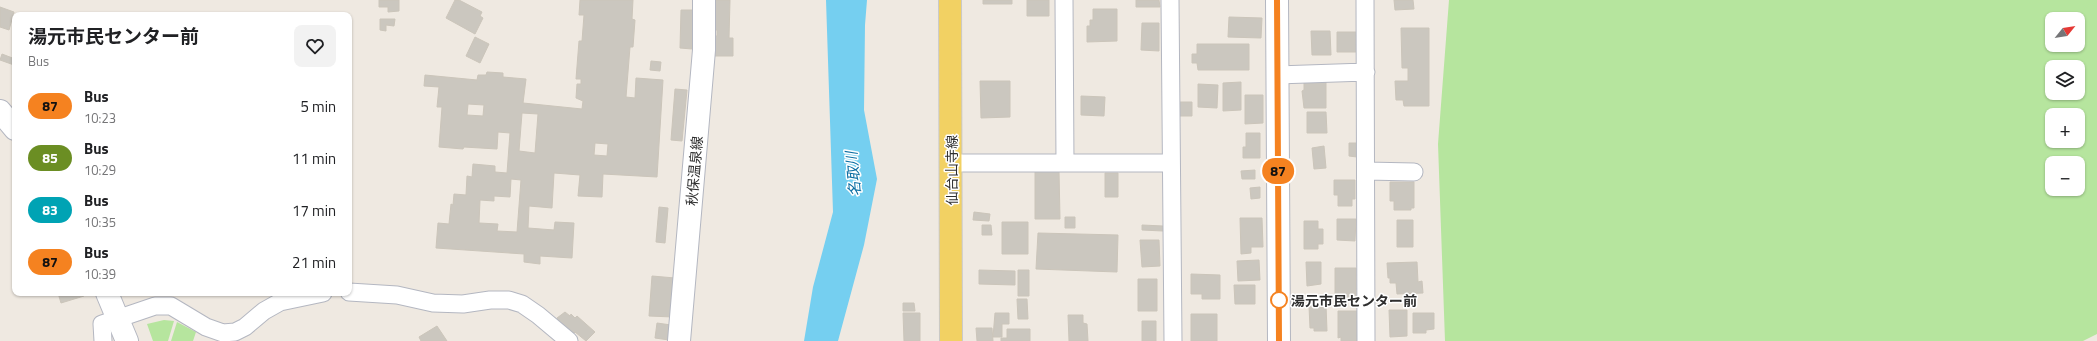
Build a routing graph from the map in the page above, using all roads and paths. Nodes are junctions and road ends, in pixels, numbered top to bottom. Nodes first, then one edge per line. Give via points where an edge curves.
1 (704, 0) edge
2 (950, 0) edge
3 (1064, 0) edge
4 (1170, 0) edge
5 (1277, 0) edge
6 (1365, 0) edge
7 (1366, 72) junction
8 (1277, 75) junction
9 (0, 111) edge
10 (12, 125) edge
11 (951, 163) junction
12 (1065, 163) junction
13 (1171, 163) junction
14 (1366, 171) junction
15 (1414, 172) dead end
16 (352, 292) edge
17 (109, 296) edge
18 (308, 296) edge
19 (118, 318) junction
20 (103, 341) edge
21 (127, 341) edge
22 (569, 341) edge
23 (679, 341) edge
24 (951, 341) edge
25 (1173, 341) edge
26 (1279, 341) edge
27 (1366, 341) edge

1 - 23 main road, 秋保温泉線 via 704,50
2 - 11 main road, 仙台山寺線
3 - 12 street
4 - 13 street
5 - 8 main road
6 - 7 street
7 - 8 street
7 - 14 street
8 - 26 main road
9 - 10 main road
11 - 12 street
11 - 24 main road, 仙台山寺線
12 - 13 street
13 - 25 street
14 - 15 street
14 - 27 street
16 - 22 street via 397,295 433,303 463,304 509,300 522,304
17 - 19 main road
18 - 19 street via 280,302 235,332 223,333 206,327 171,306 155,306
19 - 20 street via 102,324
19 - 21 main road

